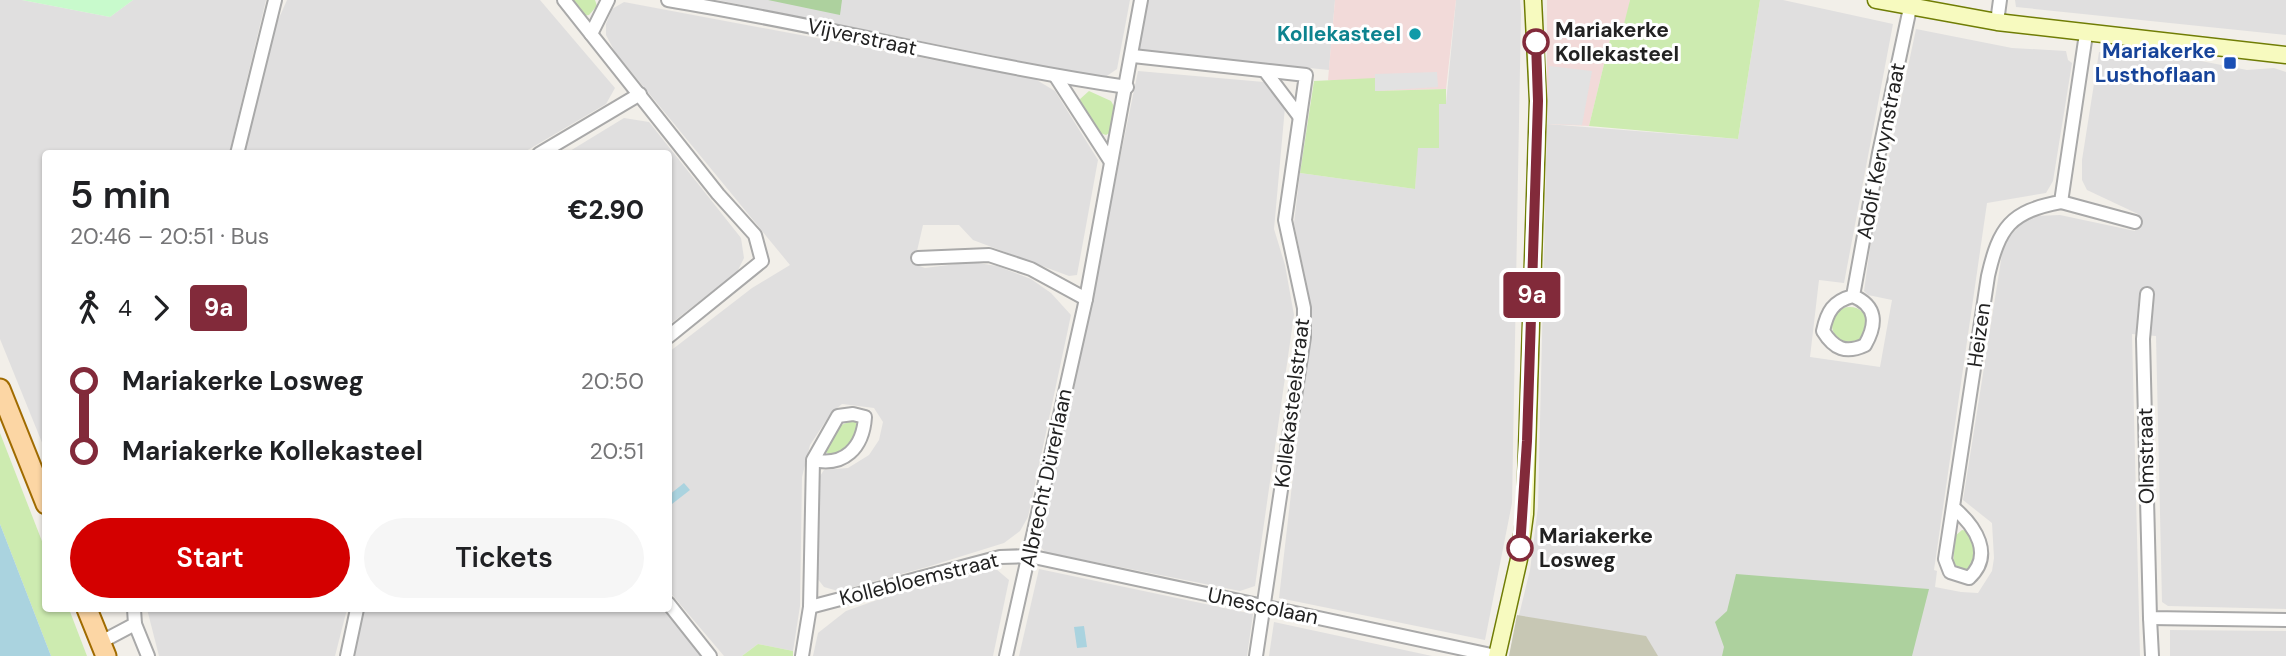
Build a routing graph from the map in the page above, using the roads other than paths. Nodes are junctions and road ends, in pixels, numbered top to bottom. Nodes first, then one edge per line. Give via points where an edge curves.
1 (275, 0) edge
2 (564, 0) edge
3 (608, 0) edge
4 (668, 0) edge
5 (1141, 0) edge
6 (1533, 0) edge
7 (1876, 0) edge
8 (2000, 0) edge
9 (1910, 8) junction
10 (1997, 22) junction
11 (591, 34) junction
12 (2086, 34) junction
13 (1133, 55) junction
14 (2286, 55) edge
15 (1265, 71) junction
16 (1056, 77) junction
17 (1127, 87) junction
18 (640, 94) junction
19 (1299, 116) junction
20 (238, 150) edge
21 (546, 150) edge
22 (1111, 162) junction
23 (2061, 202) junction
24 (2135, 222) dead end
25 (918, 258) dead end
26 (2147, 294) dead end
27 (1853, 296) junction
28 (1086, 299) junction
29 (672, 334) edge
30 (0, 389) edge
31 (813, 460) junction
32 (42, 494) edge
33 (1954, 508) junction
34 (1030, 556) junction
35 (1264, 606) junction
36 (810, 607) junction
37 (672, 608) edge
38 (88, 612) edge
39 (134, 612) edge
40 (356, 612) edge
41 (2150, 618) junction
42 (2286, 621) edge
43 (135, 624) junction
44 (103, 649) edge
45 (148, 656) edge
46 (347, 656) edge
47 (710, 656) edge
48 (802, 656) edge
49 (1006, 656) edge
50 (1256, 656) edge
51 (1497, 656) edge
52 (2152, 656) edge

1 - 20 street
2 - 11 street
3 - 11 street
4 - 16 street, Vijverstraat via 773,17
5 - 13 street, Albrecht Dürerlaan
6 - 51 street via 1538,101 1525,514
7 - 9 street
8 - 10 street
9 - 10 street
9 - 27 street, Adolf Kervynstraat
10 - 12 street
11 - 18 street
12 - 14 street
12 - 23 street
13 - 15 street, Kollekasteelstraat
13 - 17 street, Albrecht Dürerlaan
15 - 19 street
15 - 19 street, Kollekasteelstraat via 1306,75
16 - 17 street, Vijverstraat
16 - 22 street
17 - 22 street, Albrecht Dürerlaan
18 - 21 street
18 - 29 street via 755,235 762,261
19 - 35 street, Kollekasteelstraat via 1285,220 1304,308 1304,337
22 - 28 street, Albrecht Dürerlaan
23 - 24 street, Heizen
23 - 33 street, Heizen via 2033,207 2012,219 1996,243
25 - 28 street via 989,255 1031,269
26 - 41 street, Olmstraat via 2143,339
27 - 27 street via 1833,305 1827,314 1823,331 1837,348 1854,350 1866,345 1872,332 1874,315 1866,301
28 - 34 street, Albrecht Dürerlaan
30 - 32 main road
31 - 31 street, Kollebloemstraat via 840,461 857,449 864,417 838,416
31 - 36 street, Kollebloemstraat
33 - 33 street, Heizen via 1945,559 1950,572 1969,578 1977,571 1981,543
34 - 35 street, Unescolaan
34 - 36 street, Kollebloemstraat via 1000,557
34 - 49 street, Albrecht Dürerlaan
35 - 50 street, Kollekasteelstraat
35 - 51 street, Unescolaan
36 - 48 street, Kollebloemstraat
37 - 47 street
38 - 44 main road
39 - 43 street
40 - 46 street
41 - 42 street
41 - 52 street, Olmstraat
43 - 44 street
43 - 45 street

